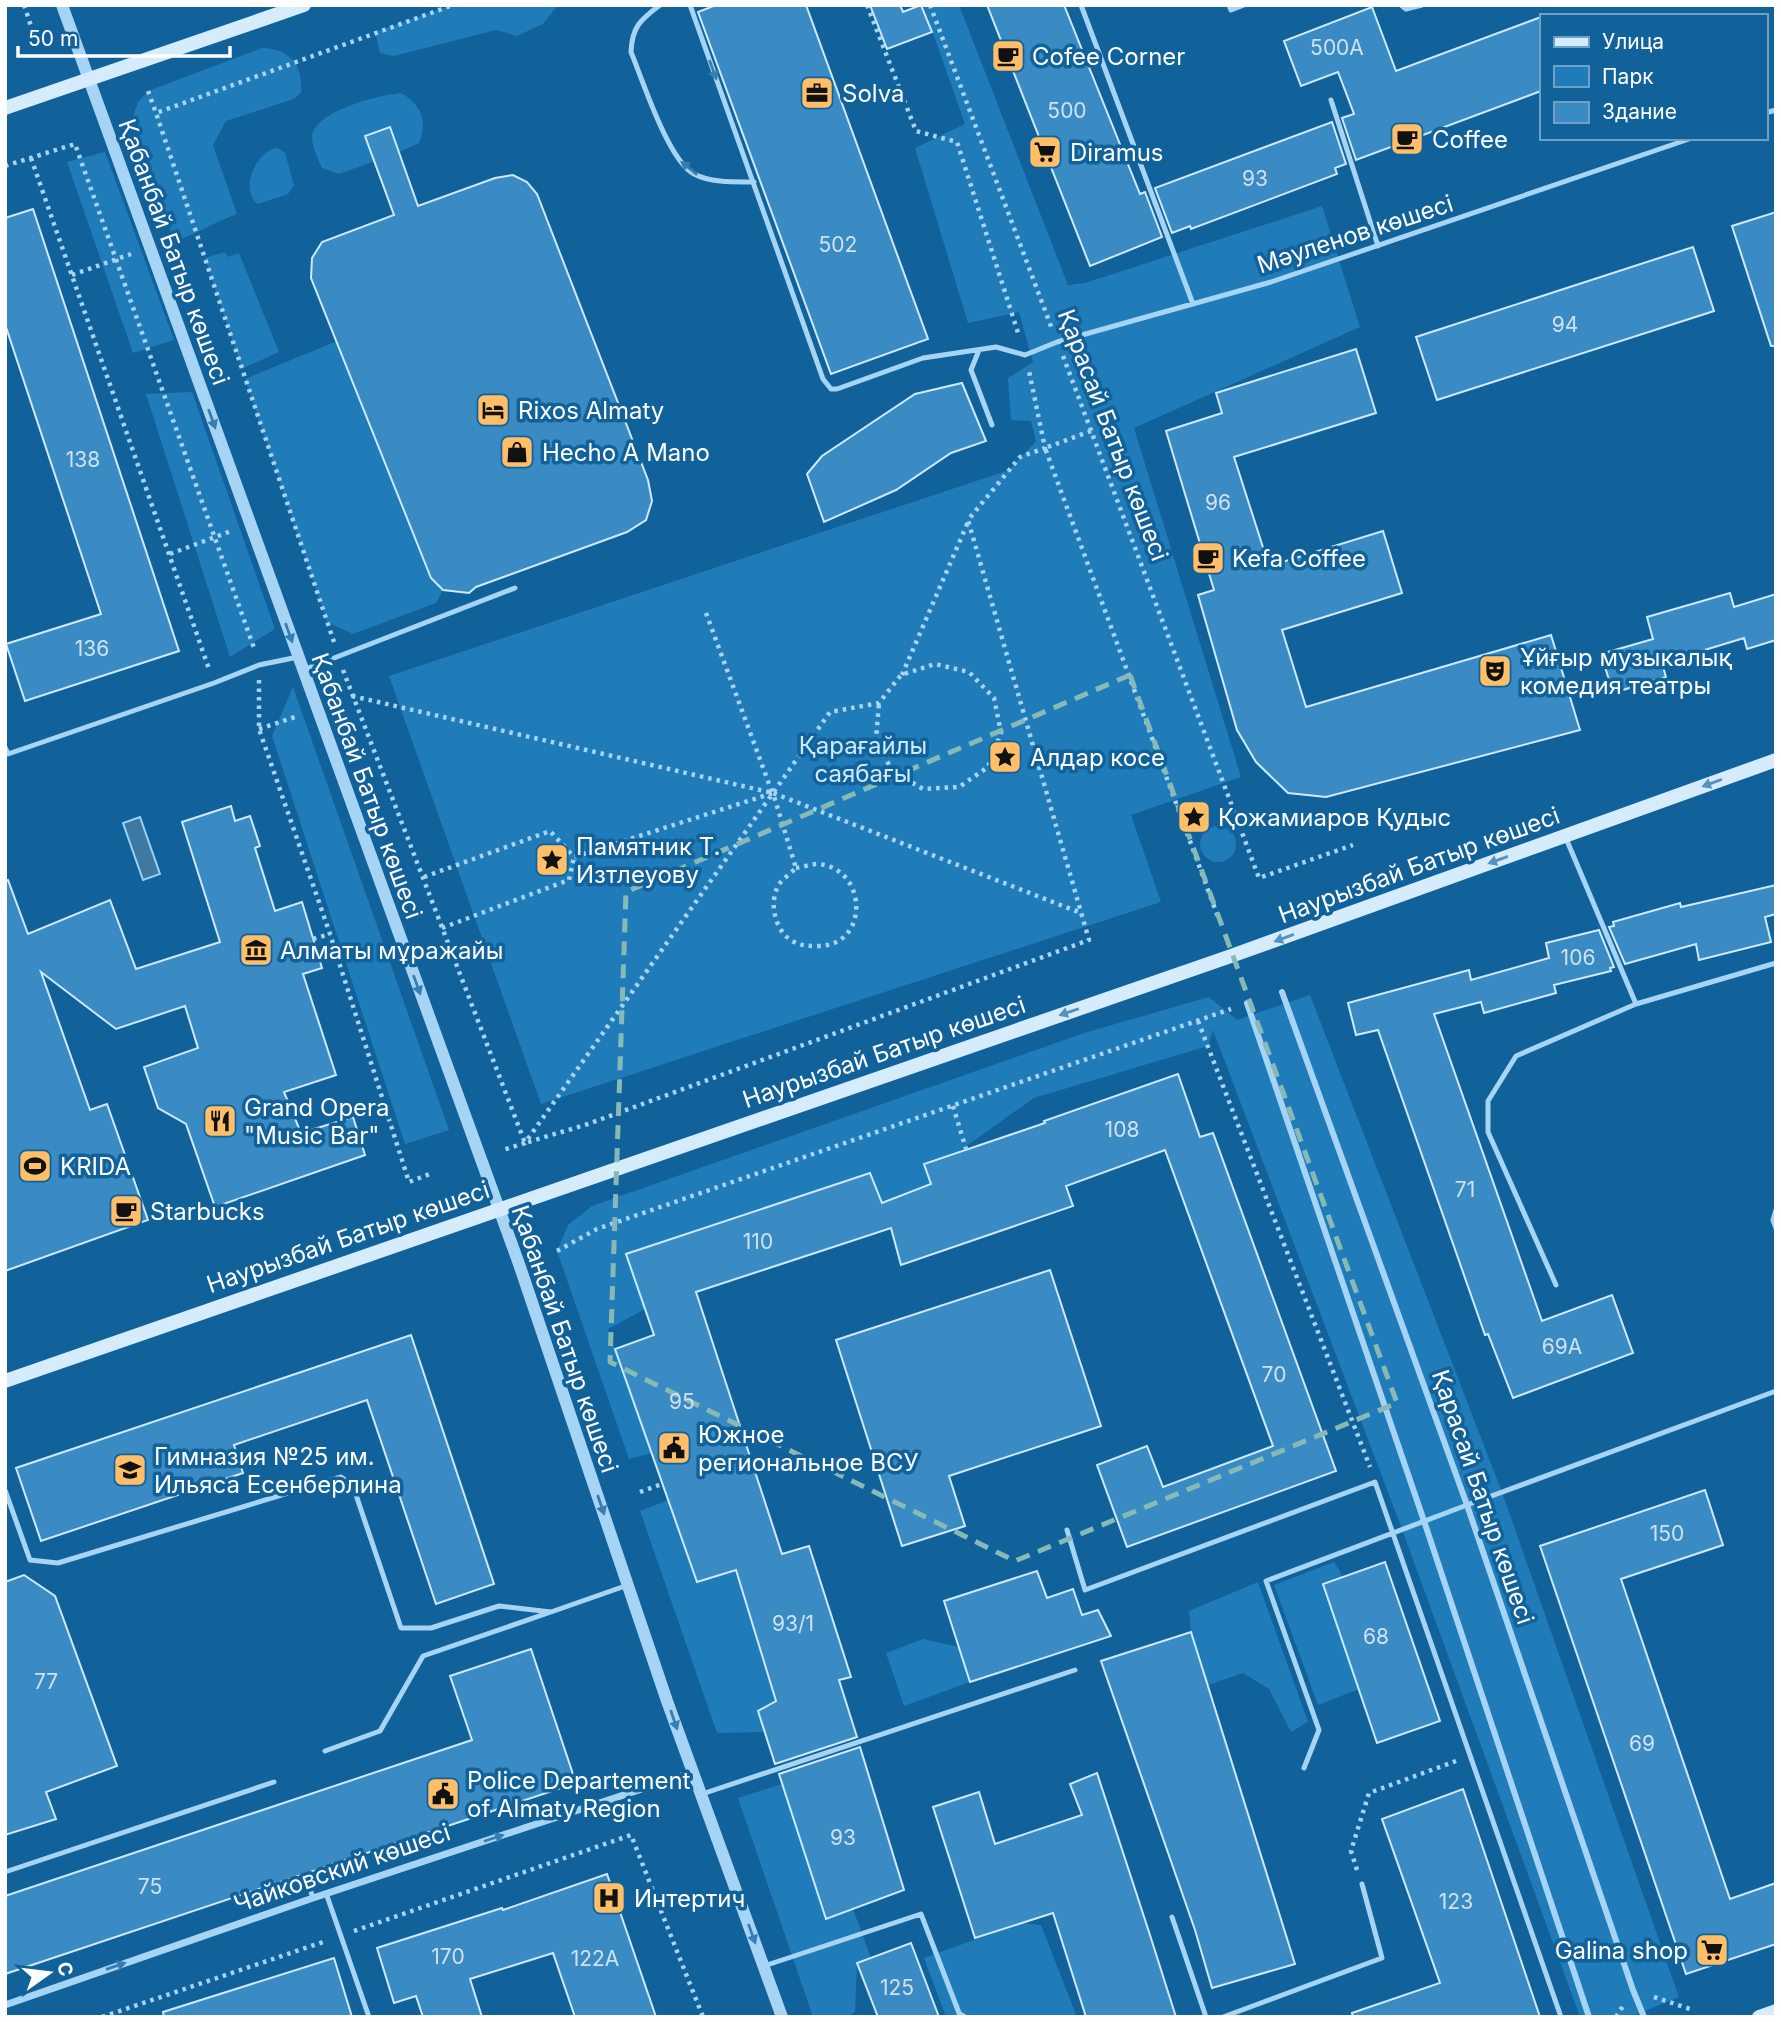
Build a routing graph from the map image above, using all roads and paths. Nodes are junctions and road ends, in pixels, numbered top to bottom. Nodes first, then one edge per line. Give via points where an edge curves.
1 (24, 5) edge
2 (62, 5) edge
3 (304, 5) edge
4 (453, 5) edge
5 (660, 5) edge
6 (690, 5) edge
7 (867, 5) edge
8 (930, 5) edge
9 (1081, 5) edge
10 (1229, 5) edge
11 (1244, 5) edge
12 (1401, 5) edge
13 (1422, 5) edge
14 (32, 26) dead end
15 (89, 78) junction
16 (148, 91) dead end
17 (1331, 100) dead end
18 (5, 108) edge
19 (156, 113) junction
20 (1686, 140) edge
21 (75, 144) dead end
22 (31, 158) junction
23 (5, 166) edge
24 (754, 182) junction
25 (150, 246) junction
26 (1378, 246) junction
27 (72, 275) junction
28 (1193, 304) junction
29 (1058, 342) junction
30 (979, 350) junction
31 (1025, 355) junction
32 (992, 425) dead end
33 (1091, 431) junction
34 (1045, 448) junction
35 (968, 520) junction
36 (250, 524) junction
37 (170, 554) junction
38 (515, 588) dead end
39 (706, 613) dead end
40 (298, 657) junction
41 (339, 657) junction
42 (303, 670) junction
43 (901, 675) junction
44 (214, 683) junction
45 (352, 696) junction
46 (879, 703) junction
47 (295, 717) dead end
48 (259, 729) dead end
49 (5, 747) edge
50 (7, 755) edge
51 (1776, 760) edge
52 (773, 793) junction
53 (1565, 836) junction
54 (1353, 845) dead end
55 (574, 857) junction
56 (796, 868) junction
57 (424, 877) junction
58 (1081, 914) junction
59 (1218, 917) dead end
60 (442, 928) junction
61 (330, 934) dead end
62 (313, 939) dead end
63 (1776, 962) edge
64 (1282, 992) dead end
65 (1247, 1003) joint
66 (1636, 1004) junction
67 (1198, 1021) junction
68 (953, 1106) junction
69 (525, 1143) junction
70 (966, 1149) dead end
71 (503, 1150) dead end
72 (430, 1174) dead end
73 (409, 1182) dead end
74 (498, 1209) junction
75 (1776, 1210) edge
76 (1776, 1228) edge
77 (557, 1251) dead end
78 (1556, 1285) dead end
79 (5, 1381) edge
80 (1776, 1391) edge
81 (1376, 1482) junction
82 (662, 1484) dead end
83 (5, 1490) edge
84 (640, 1492) dead end
85 (1467, 1504) junction
86 (1424, 1521) junction
87 (1067, 1530) dead end
88 (1393, 1532) junction
89 (628, 1585) junction
90 (551, 1612) junction
91 (1075, 1670) dead end
92 (325, 1751) dead end
93 (1470, 1756) junction
94 (1304, 1769) dead end
95 (693, 1772) junction
96 (274, 1782) dead end
97 (702, 1794) junction
98 (5, 1872) edge
99 (307, 1880) dead end
100 (1362, 1884) joint
101 (326, 1894) junction
102 (313, 1898) junction
103 (1172, 1917) dead end
104 (341, 1936) junction
105 (764, 1966) junction
106 (1633, 1990) junction
107 (5, 2005) edge
108 (1693, 2010) dead end
109 (1776, 2011) edge
110 (102, 2017) edge
111 (369, 2017) edge
112 (703, 2017) edge
113 (782, 2017) edge
114 (965, 2017) edge
115 (1206, 2017) edge
116 (1223, 2017) edge
117 (1561, 2017) edge
118 (1589, 2017) edge
119 (1644, 2017) edge
120 (1759, 2017) edge

1 - 14 path
2 - 15 street, Қабанбай Батыр көшесі
3 - 15 main road
4 - 19 path
24 -> 5 lane via 718,181 694,174 671,149 631,52 632,35 642,18
6 -> 24 lane
7 - 31 path via 916,131 957,142
8 - 29 path, Қарасай Батыр көшесі
9 - 28 lane
10 - 11 lane via 1231,10
12 - 13 lane via 1406,9
15 - 18 main road
15 - 25 street, Қабанбай Батыр көшесі
16 - 19 path
17 - 26 lane
19 - 41 path
20 - 26 lane, Мәуленов көшесі
21 - 22 path
22 - 23 path
22 - 27 path
24 - 30 lane via 831,389 923,358
25 - 27 path
25 -> 36 street, Қабанбай Батыр көшесі
26 - 28 lane, Мәуленов көшесі
27 - 37 path
28 - 29 lane, Мәуленов көшесі
29 - 31 lane, Мәуленов көшесі
29 - 33 path, Қарасай Батыр көшесі
30 - 31 lane via 996,347
30 - 32 lane via 971,370
31 - 34 path
33 - 34 path
33 - 54 path, Қарасай Батыр көшесі via 1259,878
34 - 35 path via 1020,457
34 - 59 path
35 - 43 path
35 - 58 path
36 - 37 path
36 -> 40 street, Қабанбай Батыр көшесі
37 - 44 path
38 - 41 lane
39 - 52 path
40 - 42 street, Қабанбай Батыр көшесі
40 - 44 lane via 259,665
41 - 42 lane
41 - 45 path
42 -> 74 street, Қабанбай Батыр көшесі
43 - 46 path
43 - 46 path via 935,664 970,672 994,698 1001,733 988,766 958,787 923,789 892,771 876,739
44 - 50 lane
45 - 52 path
45 - 57 path
46 - 52 path via 830,712
47 - 48 path
49 - 50 lane
51 -> 53 main road, Наурызбай Батыр көшесі
52 - 55 path
52 - 56 path
52 - 58 path
52 - 69 path
53 - 66 lane
53 -> 74 main road, Наурызбай Батыр көшесі
55 - 57 path via 550,831
55 - 60 path via 569,880
56 - 56 path via 779,884 773,907 778,926 802,946 829,946 845,936 854,922 857,902 851,884 836,870 817,864
57 - 60 path
58 - 69 path via 1089,940
60 - 69 path
61 - 62 path
63 - 66 lane
64 - 85 street, Қарасай Батыр көшесі
65 - 67 path
65 - 86 street
66 - 78 lane via 1516,1056 1488,1101 1488,1132
67 - 68 path
67 - 81 path
68 - 70 path
68 - 77 path via 597,1229
69 - 71 path
72 - 73 path
74 - 79 main road, Наурызбай Батыр көшесі
74 -> 89 street, Қабанбай Батыр көшесі
75 - 76 lane
80 - 85 lane
81 - 87 lane via 1085,1590
81 - 88 lane
82 - 84 path
83 - 90 lane via 30,1560 58,1563 341,1477 353,1486 401,1628 431,1628 499,1606
85 - 86 lane
85 - 106 street, Қарасай Батыр көшесі
86 - 88 lane
86 - 118 street
88 - 93 lane
88 - 94 lane via 1266,1581 1319,1730
89 - 90 lane
89 -> 95 street, Қабанбай Батыр көшесі
90 - 92 lane via 423,1656 380,1731
91 - 97 lane
93 - 100 path via 1369,1793 1351,1852
93 - 117 lane
95 - 97 street, Қабанбай Батыр көшесі
101 -> 95 street, Чайковский көшесі
96 - 98 lane
97 -> 105 street, Қабанбай Батыр көшесі
99 - 102 lane
100 - 116 lane via 1382,1958
101 - 102 street, Чайковский көшесі
101 - 104 lane
107 -> 102 street, Чайковский көшесі
103 - 115 lane
104 - 110 path
104 - 111 lane
104 - 112 path via 631,1835
105 - 113 street, Қабанбай Батыр көшесі
105 - 114 lane via 921,1914 959,2013
106 - 108 path
106 - 119 street, Қарасай Батыр көшесі
109 - 120 main road

